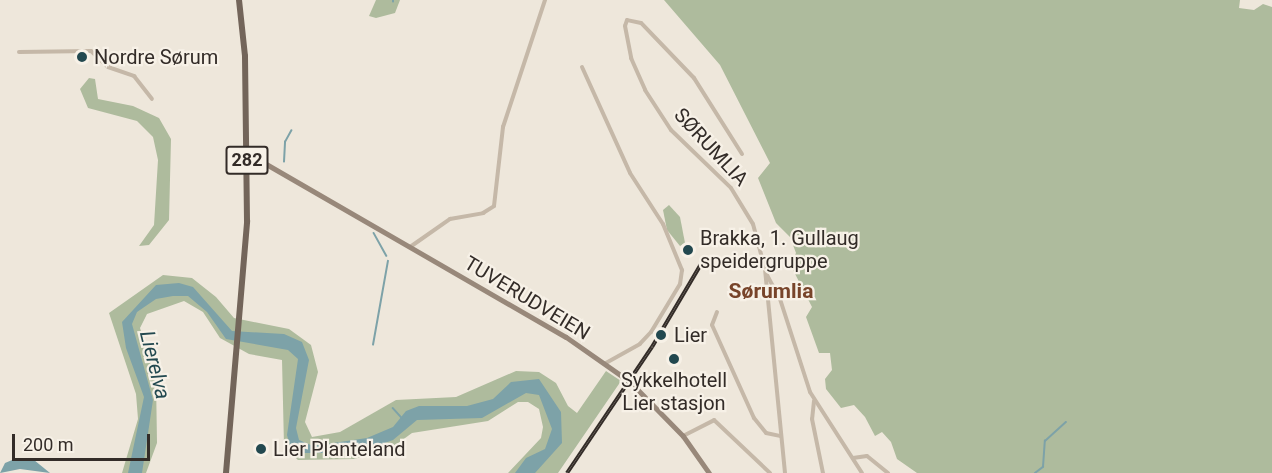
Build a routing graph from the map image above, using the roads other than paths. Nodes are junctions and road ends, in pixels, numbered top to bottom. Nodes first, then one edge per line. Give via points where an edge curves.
1 (239, 0) edge
2 (545, 0) edge
3 (19, 52) dead end
4 (582, 67) dead end
5 (152, 99) dead end
6 (247, 153) junction
7 (742, 154) dead end
8 (247, 163) junction
9 (267, 164) junction
10 (410, 247) junction
11 (766, 273) junction
12 (717, 312) dead end
13 (606, 363) junction
14 (626, 379) dead end
15 (634, 386) dead end
16 (814, 400) junction
17 (683, 436) junction
18 (780, 436) junction
19 (853, 458) junction
20 (226, 473) edge
21 (709, 473) edge
22 (770, 473) edge
23 (785, 473) edge
24 (823, 473) edge
25 (862, 473) edge
26 (888, 473) edge

1 - 6 main road, 282
2 - 10 street via 503,127 494,206 483,213 450,219
3 - 5 street via 91,51 108,67 134,76
4 - 13 street via 630,173 663,224 682,270 680,284 651,332 640,344
6 - 8 main road, 282
6 - 9 main road, TUVERUDVEIEN
7 - 11 street, SØRUMLIA via 683,66 641,23 629,18 625,23 631,57 645,90 671,130 737,196 753,224
8 - 9 main road, TUVERUDVEIEN
8 - 20 main road, 282 via 241,319
9 - 10 main road, TUVERUDVEIEN
10 - 13 main road, TUVERUDVEIEN
11 - 16 street via 780,300
11 - 18 street, SØRUMLIA
12 - 18 street via 712,325 753,418 766,433
13 - 14 main road, TUVERUDVEIEN
15 - 17 main road
16 - 19 street
16 - 24 street via 812,419
17 - 21 main road
17 - 22 street via 714,420
18 - 23 street, SØRUMLIA
19 - 25 street
19 - 26 street via 867,456

